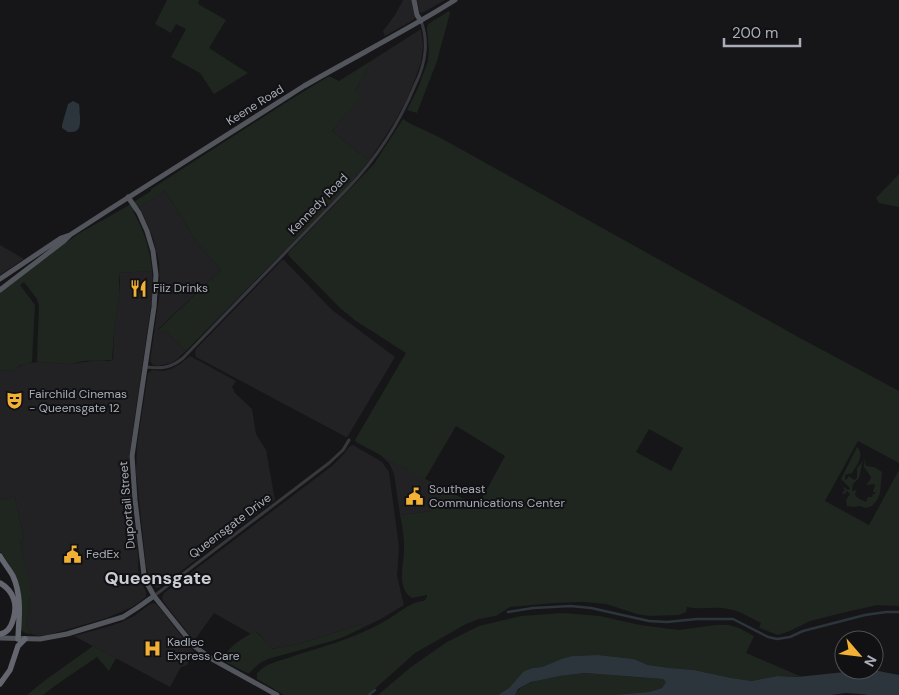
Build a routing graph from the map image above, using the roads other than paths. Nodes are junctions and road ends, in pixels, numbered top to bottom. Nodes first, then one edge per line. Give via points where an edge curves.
1 (414, 0) edge
2 (455, 0) edge
3 (421, 21) junction
4 (128, 197) junction
5 (70, 235) junction
6 (21, 264) junction
7 (0, 279) edge
8 (10, 282) junction
9 (0, 290) edge
10 (145, 367) junction
11 (349, 440) dead end
12 (0, 556) edge
13 (0, 583) edge
14 (154, 596) junction
15 (0, 636) edge
16 (18, 639) junction
17 (25, 639) junction
18 (0, 684) edge
19 (277, 695) edge

1 - 3 main road, Kennedy Road
2 - 3 main road, Keene Road
3 - 4 main road, Keene Road via 310,83
3 - 10 street, Kennedy Road via 426,44 421,70 401,116 371,161 183,358 165,368
4 - 5 main road, Keene Road
4 - 10 main road, Duportail Street via 146,231 155,266 154,307
5 - 6 main road, Keene Road via 60,238
5 - 8 main road, Keene Road
6 - 7 main road, Keene Road
6 - 8 main road via 21,270
8 - 9 main road, Keene Road
10 - 14 main road, Duportail Street via 132,466 143,569
11 - 14 street, Queensgate Drive via 329,463
12 - 16 highway via 18,591
13 - 15 highway via 10,591 15,606 10,626
14 - 17 main road, Queensgate Drive via 116,620 50,638
14 - 19 main road, Duportail Street via 196,648
15 - 16 main road, Queensgate Drive
16 - 17 main road, Queensgate Drive
17 - 18 highway via 18,646 10,670

